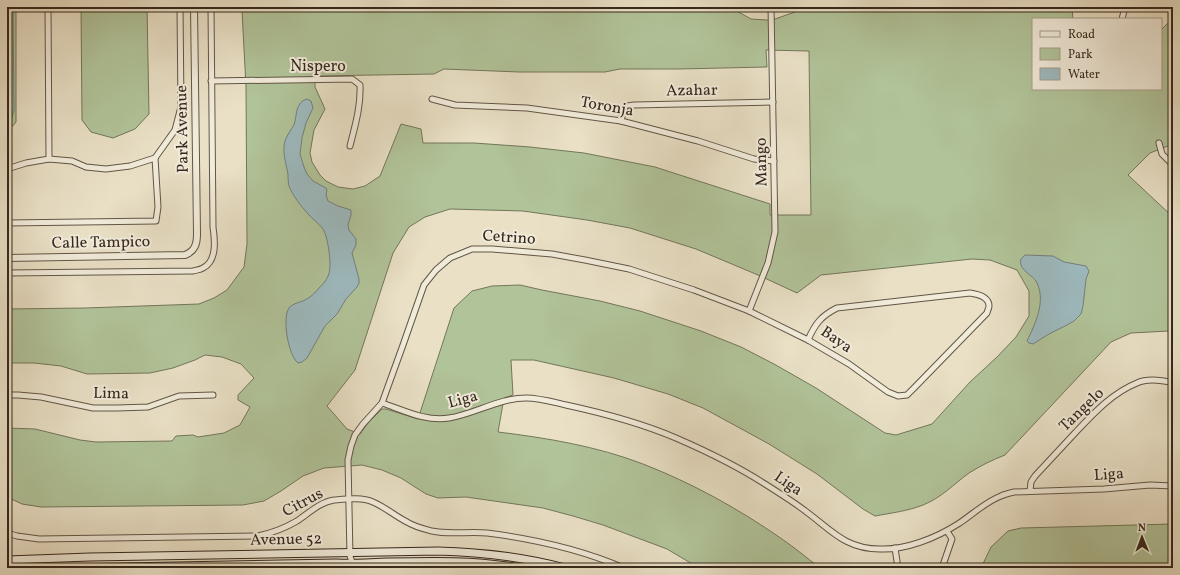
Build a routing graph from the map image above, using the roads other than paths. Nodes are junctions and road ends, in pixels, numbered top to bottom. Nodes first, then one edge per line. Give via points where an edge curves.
1 (48, 7) edge
2 (180, 7) edge
3 (194, 7) edge
4 (211, 7) edge
5 (771, 7) edge
6 (1125, 7) edge
7 (1122, 18) edge
8 (211, 81) junction
9 (432, 99) dead end
10 (773, 102) junction
11 (621, 121) junction
12 (1159, 143) dead end
13 (350, 146) dead end
14 (155, 158) junction
15 (49, 159) junction
16 (774, 162) junction
17 (1173, 165) edge
18 (7, 169) edge
19 (7, 223) edge
20 (193, 250) joint
21 (7, 258) edge
22 (7, 273) edge
23 (749, 311) junction
24 (808, 340) junction
25 (1173, 383) edge
26 (7, 395) edge
27 (213, 395) dead end
28 (382, 402) junction
29 (1173, 486) edge
30 (1030, 491) junction
31 (349, 500) junction
32 (947, 531) junction
33 (7, 533) edge
34 (895, 548) junction
35 (7, 560) edge
36 (350, 562) edge
37 (69, 568) edge
38 (520, 568) edge
39 (565, 568) edge
40 (624, 568) edge
41 (898, 568) edge
42 (942, 568) edge

1 - 15 street
2 - 14 street via 181,107 175,130
3 - 20 street, Park Avenue via 197,234
4 - 8 street
5 - 10 street, Mango
6 - 7 street
8 - 13 street, Nispero via 352,79 360,85 360,92 359,109
8 - 22 street via 215,240 214,252 203,268 193,271
9 - 11 street, Toronja via 455,105 526,108
10 - 11 street, Azahar via 634,105 627,106
10 - 16 street, Mango
11 - 16 street, Toronja via 754,159
12 - 17 street via 1162,154
14 - 15 street via 130,166 106,169 86,167 72,161
14 - 19 street via 158,207 156,221
15 - 18 street
16 - 23 street, Mango via 775,232 768,263
20 - 21 street, Calle Tampico via 185,255
23 - 24 street, Cetrino
23 - 28 street, Cetrino via 694,290 621,268 522,251 472,249 450,258 424,284
24 - 24 street, Baya via 818,321 837,308 970,294 979,294 989,306 987,313 907,395 898,396 888,392 849,364
25 - 30 street, Tangelo via 1164,380 1138,382 1107,401 1035,476
26 - 27 street, Lima via 41,397 93,408 148,407 179,396
28 - 31 street, Cetrino via 355,435 351,446 348,460
28 - 34 street, Liga via 425,417 448,418 526,398 614,417 675,438 742,470 855,546 881,550
29 - 30 street, Liga
30 - 32 street, Liga via 1001,496
31 - 33 street, Citrus via 332,500 284,528 258,536 39,539
31 - 36 street, Cetrino
31 - 40 street, Citrus via 372,502 408,523 437,532 496,534 544,542
32 - 34 street, Liga via 908,546
32 - 42 street via 952,539
34 - 41 street
35 - 36 main road, Avenue 52
36 - 37 main road, Avenue 52
36 - 38 main road, Avenue 52 via 457,562
36 - 39 main road, Avenue 52 via 438,551 486,553

